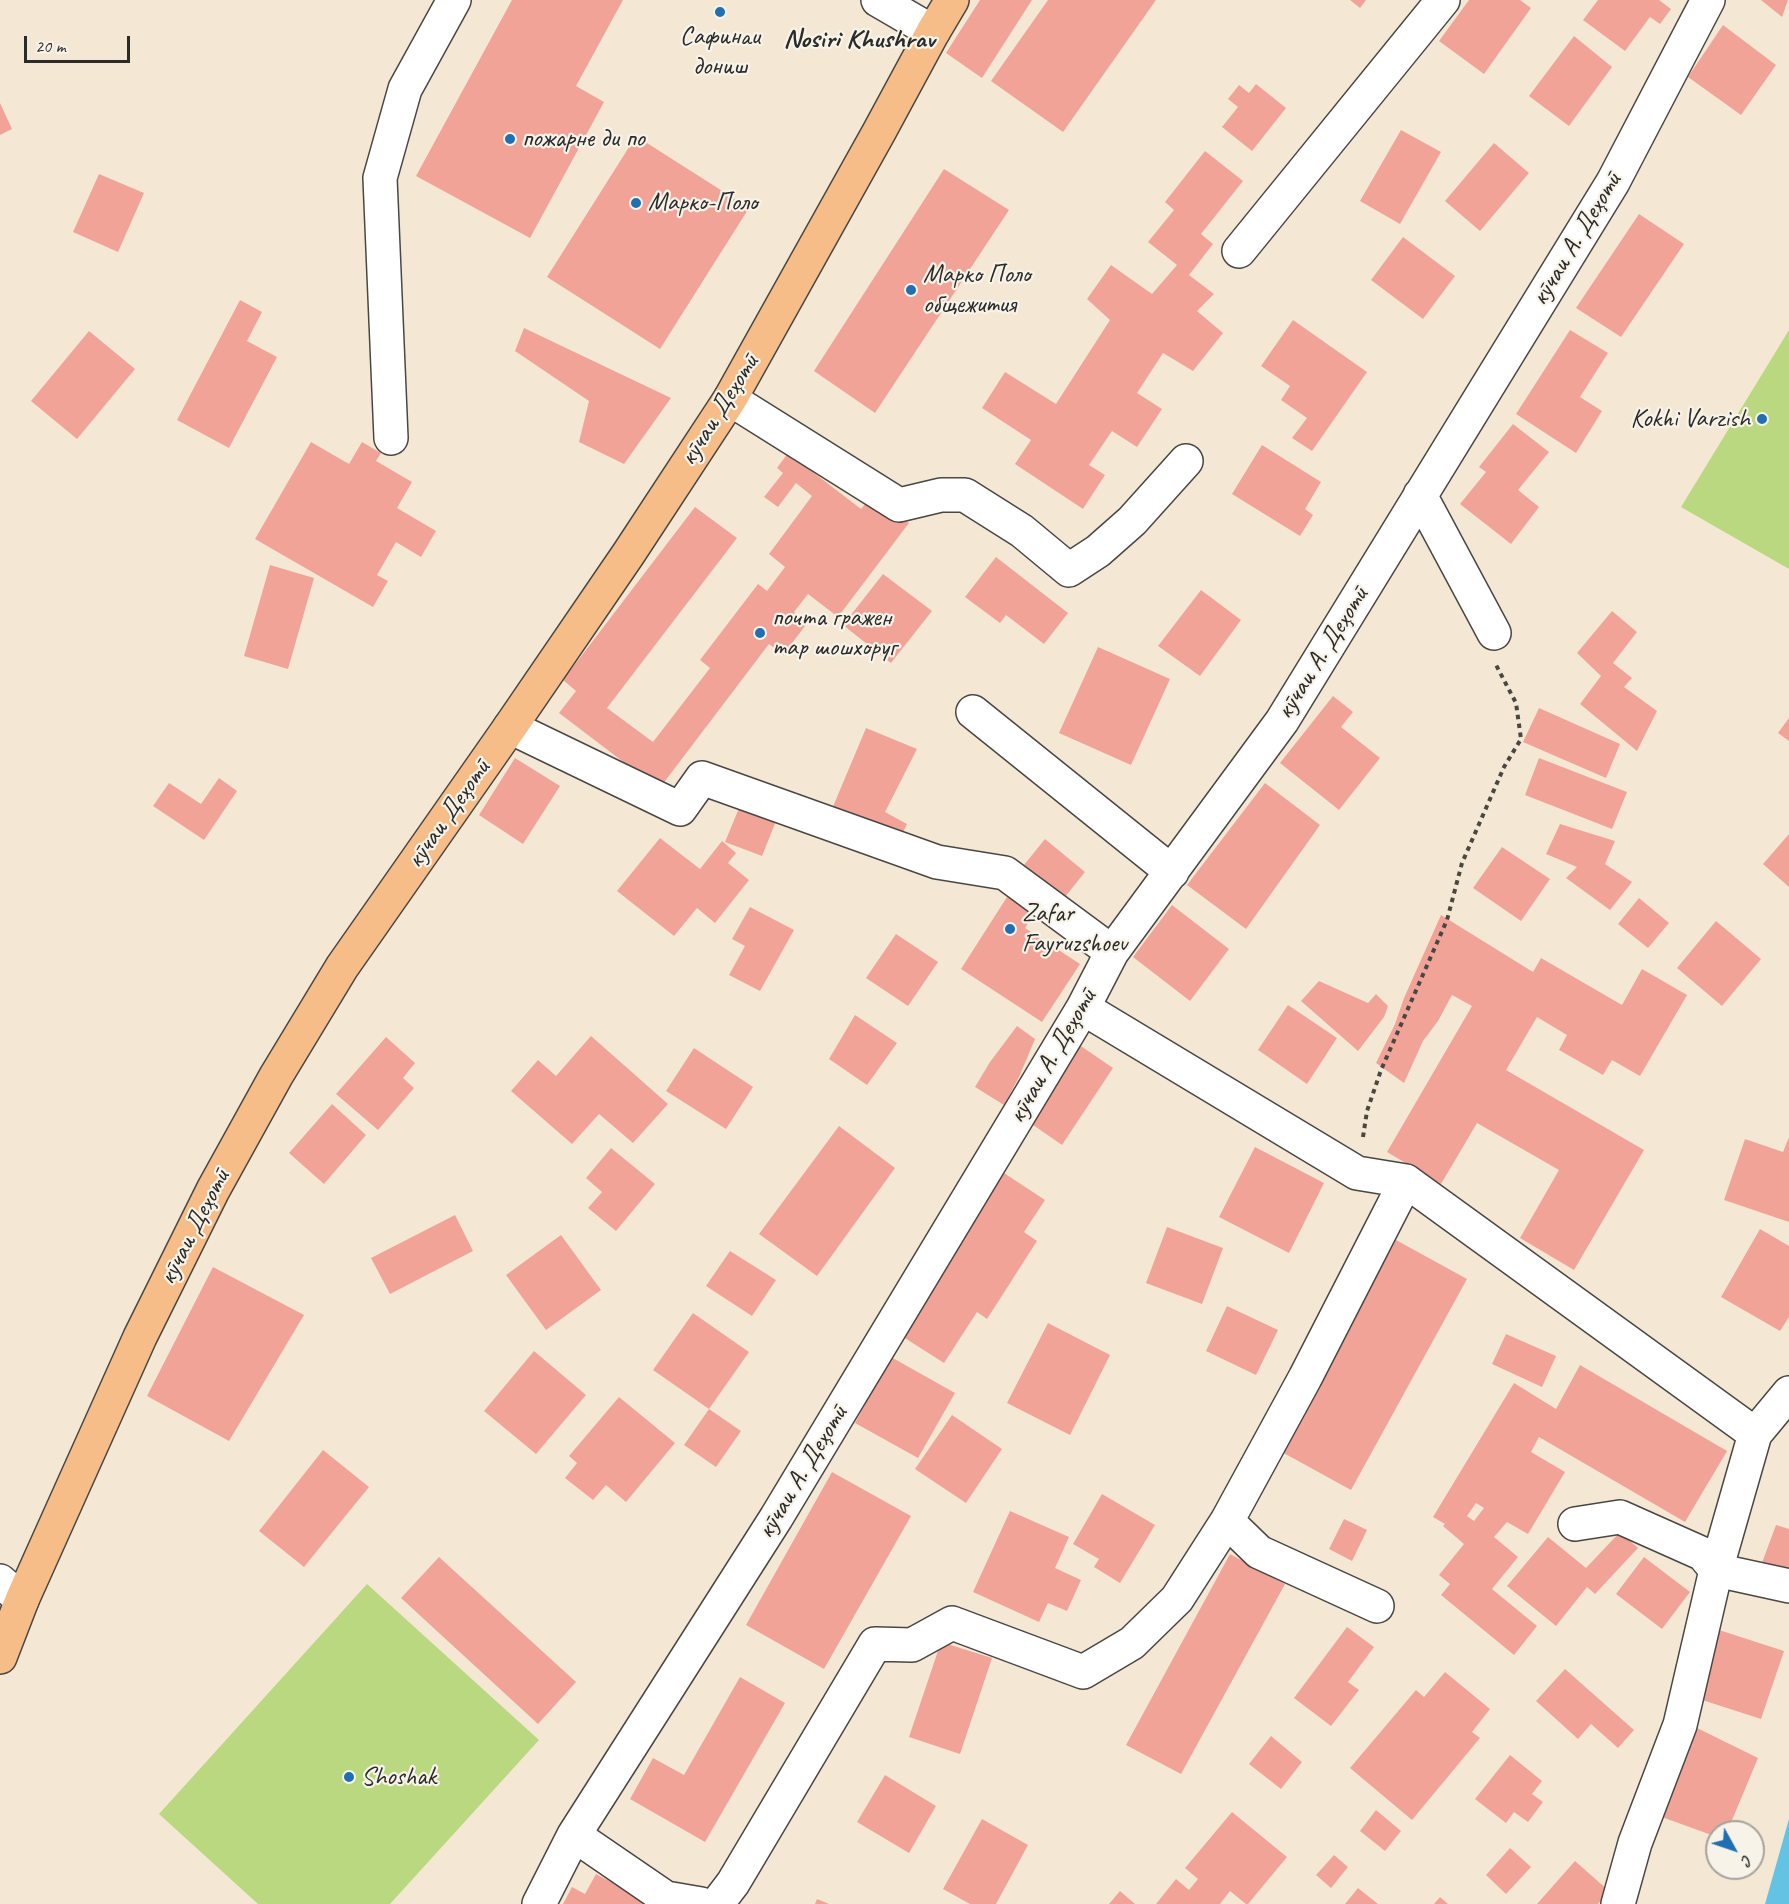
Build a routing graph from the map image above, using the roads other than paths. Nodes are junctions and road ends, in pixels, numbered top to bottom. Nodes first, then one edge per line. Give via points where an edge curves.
1 (454, 0) edge
2 (878, 0) edge
3 (1443, 0) edge
4 (1708, 0) edge
5 (944, 9) edge
6 (1239, 252) dead end
7 (730, 399) junction
8 (391, 438) dead end
9 (1186, 461) dead end
10 (1420, 495) junction
11 (1494, 633) road end
12 (973, 712) dead end
13 (510, 727) junction
14 (1172, 872) junction
15 (1112, 952) junction
16 (1083, 1008) junction
17 (1406, 1181) junction
18 (1789, 1393) edge
19 (1755, 1434) junction
20 (1227, 1521) junction
21 (1575, 1524) dead end
22 (1716, 1570) junction
23 (1789, 1586) edge
24 (11, 1590) edge
25 (1377, 1605) dead end
26 (0, 1657) edge
27 (574, 1835) junction
28 (539, 1904) edge
29 (701, 1904) edge
30 (717, 1904) edge
31 (1618, 1904) edge

1 - 8 street via 405,89 380,178
2 - 5 street
3 - 6 street
4 - 10 street, кӯчаи А. Деҳотӣ via 1613,182
5 - 7 main road, кӯчаи Деҳотӣ
7 - 9 street via 899,505 941,495 965,495 1022,531 1069,570 1132,521
7 - 13 main road, кӯчаи Деҳотӣ
10 - 11 street
10 - 14 street, кӯчаи А. Деҳотӣ via 1282,721
12 - 14 street
13 - 15 street via 680,810 702,778 937,862 1005,873
13 - 24 main road, кӯчаи Деҳотӣ via 342,967 276,1076 213,1190
14 - 15 street, кӯчаи А. Деҳотӣ
15 - 16 street, кӯчаи А. Деҳотӣ
16 - 17 street via 1357,1173
16 - 27 street, кӯчаи А. Деҳотӣ via 776,1518
17 - 19 street
17 - 20 street
18 - 19 street
19 - 22 street
20 - 25 street via 1259,1552
20 - 30 street via 1177,1599 1132,1643 1083,1672 952,1623 912,1645 875,1644
21 - 22 street via 1620,1517 1703,1554
22 - 23 street
22 - 31 street via 1680,1725 1635,1843
24 - 26 main road, кӯчаи Деҳотӣ
27 - 28 street, кӯчаи А. Деҳотӣ
27 - 29 street via 666,1898

